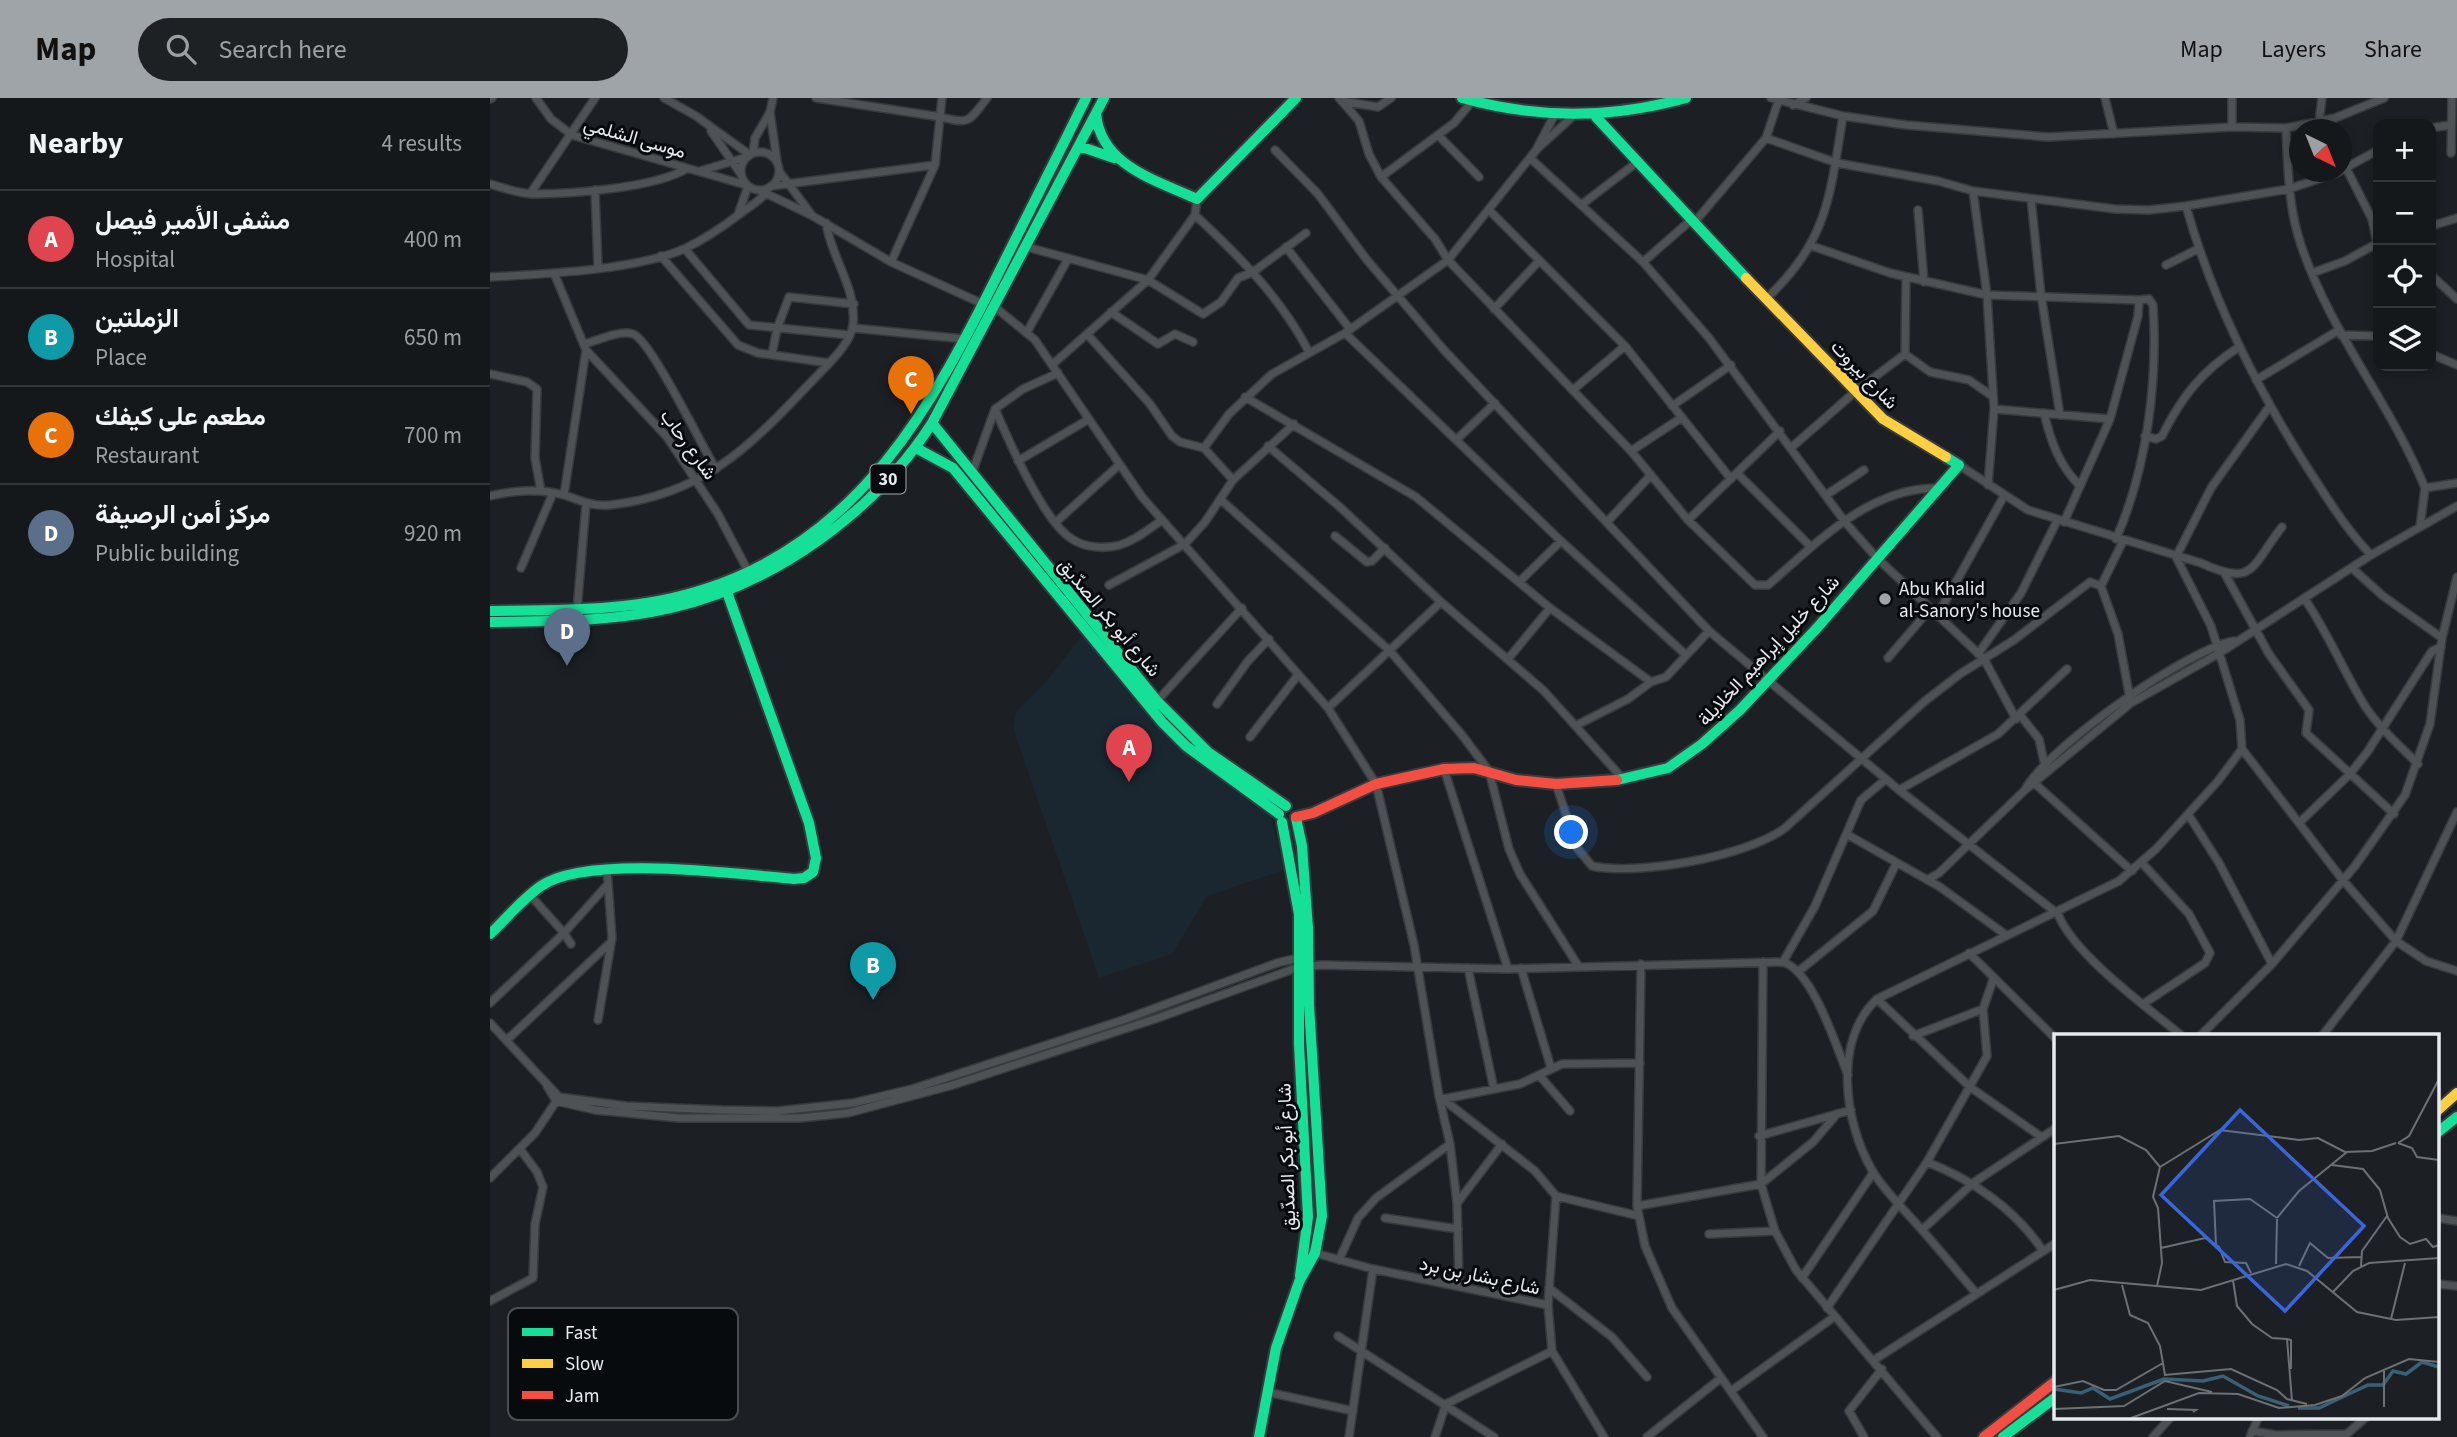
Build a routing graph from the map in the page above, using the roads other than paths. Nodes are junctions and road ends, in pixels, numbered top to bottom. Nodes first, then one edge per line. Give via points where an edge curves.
1 (536, 98) edge
2 (595, 98) edge
3 (664, 98) edge
4 (773, 98) edge
5 (816, 98) edge
6 (942, 98) edge
7 (987, 98) edge
8 (1086, 98) edge
9 (1104, 98) edge
10 (1296, 98) edge
11 (1391, 98) edge
12 (1686, 98) edge
13 (1806, 98) edge
14 (2105, 98) edge
15 (2232, 98) edge
16 (2322, 98) edge
17 (2384, 98) edge
18 (2452, 98) edge
19 (1470, 99) edge
20 (1341, 100) edge
21 (1775, 100) edge
22 (1792, 105) junction
23 (770, 111) junction
24 (1096, 114) junction
25 (1554, 116) junction
26 (1843, 116) junction
27 (941, 117) junction
28 (1572, 117) junction
29 (1596, 117) junction
30 (2319, 119) edge
31 (2327, 119) edge
32 (707, 124) junction
33 (2450, 125) junction
34 (2232, 127) junction
35 (2289, 127) edge
36 (2436, 127) edge
37 (2286, 128) junction
38 (2114, 134) junction
39 (572, 135) junction
40 (1438, 135) junction
41 (1766, 138) junction
42 (1079, 146) junction
43 (1537, 149) junction
44 (1275, 150) dead end
45 (2373, 153) edge
46 (2451, 153) dead end
47 (750, 155) junction
48 (1530, 158) junction
49 (732, 160) junction
50 (1120, 160) junction
51 (777, 162) junction
52 (1636, 163) junction
53 (1837, 163) junction
54 (2352, 164) edge
55 (935, 165) junction
56 (687, 168) junction
57 (699, 171) junction
58 (779, 171) junction
59 (741, 176) junction
60 (1381, 177) junction
61 (1479, 177) dead end
62 (2309, 182) edge
63 (2349, 182) edge
64 (490, 184) edge
65 (790, 184) junction
66 (747, 185) junction
67 (2289, 189) junction
68 (595, 190) junction
69 (766, 190) junction
70 (1973, 191) junction
71 (530, 194) junction
72 (1197, 199) junction
73 (2031, 199) junction
74 (1581, 205) junction
75 (2186, 206) junction
76 (1490, 211) junction
77 (1918, 211) dead end
78 (811, 215) junction
79 (1195, 215) junction
80 (738, 216) junction
81 (2457, 218) edge
82 (1692, 222) junction
83 (826, 223) junction
84 (2373, 223) edge
85 (2436, 224) edge
86 (1306, 233) dead end
87 (2374, 245) edge
88 (1812, 246) junction
89 (1027, 247) junction
90 (1286, 247) junction
91 (685, 249) junction
92 (2198, 249) junction
93 (661, 256) junction
94 (1068, 259) junction
95 (1448, 260) junction
96 (1539, 261) junction
97 (891, 262) junction
98 (1643, 262) junction
99 (2166, 265) dead end
100 (598, 267) junction
101 (1253, 271) junction
102 (554, 273) junction
103 (2312, 273) junction
104 (490, 277) edge
105 (1906, 277) junction
106 (1148, 280) junction
107 (2436, 280) edge
108 (1924, 282) junction
109 (2041, 295) junction
110 (1987, 296) junction
111 (1397, 297) junction
112 (1767, 299) junction
113 (2139, 299) junction
114 (2457, 299) edge
115 (854, 304) junction
116 (983, 304) junction
117 (995, 307) junction
118 (1494, 309) junction
119 (1111, 312) junction
120 (777, 329) junction
121 (851, 331) junction
122 (1347, 331) junction
123 (1027, 332) junction
124 (2340, 332) junction
125 (1087, 334) junction
126 (2373, 335) edge
127 (965, 339) junction
128 (1193, 342) dead end
129 (1625, 346) junction
130 (585, 347) junction
131 (2239, 347) junction
132 (1309, 352) junction
133 (1905, 354) junction
134 (772, 355) junction
135 (2436, 356) edge
136 (829, 363) junction
137 (1053, 364) junction
138 (1731, 365) junction
139 (2457, 365) edge
140 (1058, 373) junction
141 (490, 374) edge
142 (2256, 380) junction
143 (1574, 389) junction
144 (1856, 391) junction
145 (1992, 396) junction
146 (1245, 397) junction
147 (1495, 403) junction
148 (1672, 406) junction
149 (2269, 407) junction
150 (995, 409) junction
151 (1994, 409) junction
152 (2044, 413) junction
153 (2060, 415) junction
154 (1681, 418) junction
155 (1088, 419) junction
156 (2110, 419) junction
157 (932, 424) junction
158 (1294, 424) junction
159 (1780, 431) junction
160 (2145, 436) junction
161 (1457, 439) junction
162 (1268, 446) junction
163 (1792, 447) junction
164 (916, 448) junction
165 (1204, 448) junction
166 (897, 451) junction
167 (1631, 451) junction
168 (908, 459) junction
169 (1018, 461) junction
170 (1119, 465) junction
171 (1959, 465) junction
172 (716, 469) junction
173 (1864, 470) dead end
174 (1737, 472) junction
175 (972, 473) junction
176 (1651, 475) junction
177 (1731, 479) junction
178 (697, 480) junction
179 (1233, 480) junction
180 (2457, 483) edge
181 (1988, 485) junction
182 (2080, 486) junction
183 (1937, 488) junction
184 (2425, 488) junction
185 (541, 491) junction
186 (553, 493) junction
187 (564, 495) junction
188 (1826, 495) junction
189 (490, 496) edge
190 (2004, 496) junction
191 (1220, 499) junction
192 (586, 504) junction
193 (2457, 506) edge
194 (1162, 520) junction
195 (1688, 520) junction
196 (2061, 521) junction
197 (1056, 522) junction
198 (1607, 522) junction
199 (1845, 522) junction
200 (2282, 527) dead end
201 (2420, 527) junction
202 (1335, 537) dead end
203 (2119, 540) junction
204 (1561, 541) junction
205 (1185, 544) junction
206 (1811, 547) junction
207 (1385, 548) junction
208 (2371, 555) junction
209 (1876, 557) junction
210 (2176, 557) junction
211 (521, 568) dead end
212 (2351, 568) junction
213 (748, 571) junction
214 (2225, 574) junction
215 (2457, 578) edge
216 (1519, 582) junction
217 (1109, 585) dead end
218 (2101, 586) junction
219 (727, 592) junction
220 (2304, 598) junction
221 (1441, 602) junction
222 (1242, 608) junction
223 (1550, 608) junction
224 (1930, 609) junction
225 (578, 610) junction
226 (490, 611) edge
227 (531, 616) junction
228 (1937, 616) junction
229 (490, 622) edge
230 (2254, 629) junction
231 (1709, 631) junction
232 (2442, 638) junction
233 (1269, 639) junction
234 (2235, 641) junction
235 (2216, 645) junction
236 (2441, 647) junction
237 (1390, 652) junction
238 (1685, 654) junction
239 (2218, 654) junction
240 (1981, 656) junction
241 (1888, 658) dead end
242 (1508, 659) junction
243 (2067, 669) dead end
244 (1298, 675) junction
245 (1767, 680) junction
246 (1651, 682) junction
247 (2130, 699) junction
248 (1157, 701) junction
249 (1217, 704) dead end
250 (1328, 708) junction
251 (2018, 717) junction
252 (1577, 725) junction
253 (2383, 730) junction
254 (1250, 737) dead end
255 (2242, 749) junction
256 (1863, 758) junction
257 (2418, 764) junction
258 (2045, 766) junction
259 (1444, 769) junction
260 (1489, 771) junction
261 (2350, 774) junction
262 (1886, 779) junction
263 (1624, 780) junction
264 (2033, 782) junction
265 (1376, 784) junction
266 (1556, 784) junction
267 (1899, 790) junction
268 (2457, 812) edge
269 (1289, 814) junction
270 (2188, 814) junction
271 (2394, 814) junction
272 (2299, 823) junction
273 (1848, 835) junction
274 (1968, 843) junction
275 (2142, 863) junction
276 (1896, 864) junction
277 (607, 869) junction
278 (2132, 871) junction
279 (1939, 873) junction
280 (2342, 879) junction
281 (1927, 880) junction
282 (608, 884) junction
283 (1940, 887) junction
284 (530, 895) junction
285 (2058, 914) junction
286 (564, 933) junction
287 (490, 934) edge
288 (2006, 934) junction
289 (2396, 941) junction
290 (612, 942) junction
291 (571, 944) dead end
292 (1969, 953) junction
293 (1783, 961) junction
294 (1763, 962) junction
295 (1304, 963) junction
296 (1641, 964) junction
297 (2272, 964) junction
298 (1578, 967) junction
299 (1468, 968) junction
300 (1521, 968) junction
301 (1418, 969) junction
302 (1508, 969) junction
303 (1799, 971) junction
304 (2457, 971) edge
305 (1993, 980) junction
306 (1877, 999) junction
307 (490, 1003) edge
308 (2143, 1004) junction
309 (1983, 1009) junction
310 (598, 1020) dead end
311 (490, 1023) edge
312 (2180, 1034) edge
313 (2202, 1034) edge
314 (2324, 1034) edge
315 (1913, 1036) junction
316 (2054, 1037) edge
317 (507, 1040) junction
318 (1640, 1063) junction
319 (1551, 1068) junction
320 (1848, 1075) junction
321 (1539, 1076) junction
322 (1970, 1087) junction
323 (912, 1088) junction
324 (1494, 1089) junction
325 (2457, 1093) edge
326 (911, 1098) junction
327 (1441, 1098) junction
328 (557, 1099) junction
329 (2440, 1108) edge
330 (1852, 1110) junction
331 (1570, 1111) dead end
332 (1837, 1114) junction
333 (2457, 1117) edge
334 (2054, 1129) edge
335 (2440, 1130) edge
336 (1759, 1136) junction
337 (2040, 1136) junction
338 (1451, 1144) junction
339 (1502, 1144) junction
340 (520, 1149) junction
341 (1927, 1162) junction
342 (1873, 1173) junction
343 (490, 1178) edge
344 (1973, 1183) junction
345 (1761, 1184) junction
346 (1556, 1196) junction
347 (1457, 1203) junction
348 (1899, 1204) junction
349 (1637, 1206) junction
350 (1639, 1216) junction
351 (1385, 1218) dead end
352 (1458, 1229) junction
353 (1922, 1230) junction
354 (1775, 1231) junction
355 (1709, 1234) dead end
356 (2054, 1244) edge
357 (2043, 1251) junction
358 (1309, 1252) junction
359 (1339, 1260) junction
360 (1373, 1269) junction
361 (1801, 1278) junction
362 (1459, 1285) junction
363 (1549, 1288) junction
364 (1976, 1293) junction
365 (490, 1301) edge
366 (1548, 1305) junction
367 (1827, 1308) junction
368 (1834, 1317) junction
369 (1338, 1336) dead end
370 (1552, 1351) junction
371 (1363, 1352) junction
372 (1874, 1360) junction
373 (1882, 1369) junction
374 (1647, 1377) dead end
375 (1721, 1378) junction
376 (2054, 1383) edge
377 (1731, 1391) junction
378 (1267, 1392) junction
379 (2054, 1399) edge
380 (1446, 1404) junction
381 (1353, 1411) junction
382 (2168, 1420) edge
383 (2363, 1420) edge
384 (2251, 1434) edge
385 (1761, 1436) edge
386 (2007, 1436) edge
387 (1259, 1437) edge
388 (1349, 1437) edge
389 (1434, 1437) edge
390 (1494, 1437) edge
391 (1604, 1437) edge
392 (1647, 1437) edge
393 (1864, 1437) edge
394 (1937, 1437) edge
395 (1984, 1437) edge
396 (2153, 1437) edge

1 - 39 street, موسى الشلمي via 551,119
2 - 39 street
3 - 32 street
4 - 23 street
5 - 27 street
6 - 27 street
7 - 27 street via 968,121
8 - 116 street, 30
9 - 24 street, 30
10 - 72 street
11 - 20 street via 1378,107
12 - 29 street
13 - 22 street
14 - 38 street
15 - 34 street
16 - 30 street
17 - 31 street
18 - 33 street
19 - 25 street
19 - 40 street via 1463,114
20 - 60 street via 1359,121
21 - 22 street
21 - 41 street
22 - 26 street
23 - 47 street
23 - 51 street
24 - 42 street, 30
24 - 50 street via 1102,142
25 - 28 street
25 - 43 street
26 - 38 street via 1956,132
26 - 53 street
27 - 55 street
28 - 29 street
28 - 43 street
29 - 52 street, شارع بيروت
32 - 47 street
32 - 49 street
33 - 36 street
33 - 46 street
34 - 37 street
34 - 38 street
35 - 37 street
37 - 67 street
39 - 56 street, موسى الشلمي
39 - 71 street
40 - 60 street
40 - 61 street
41 - 53 street
41 - 82 street
42 - 50 street
42 - 89 street, 30
43 - 48 street
44 - 111 street via 1318,194
45 - 54 street
47 - 49 street
47 - 51 street via 766,153
47 - 59 street via 741,167
48 - 74 street
48 - 76 street
49 - 57 street
49 - 59 street
50 - 72 street
51 - 58 street
52 - 74 street
52 - 82 street, شارع بيروت
53 - 70 street
53 - 88 street
55 - 65 street
55 - 97 street
56 - 57 street, موسى الشلمي
56 - 68 street via 663,178
57 - 66 street, موسى الشلمي
58 - 65 street
58 - 69 street
59 - 66 street
60 - 95 street
62 - 67 street
63 - 84 street
64 - 71 street
65 - 69 street
65 - 78 street
66 - 69 street
66 - 80 street
67 - 75 street
67 - 103 street via 2300,243
68 - 71 street
68 - 100 street
69 - 78 street
69 - 80 street
70 - 73 street
70 - 110 street
72 - 79 street
73 - 75 street via 2149,211
73 - 109 street
74 - 98 street
75 - 92 street
76 - 95 street
76 - 96 street
77 - 108 street
78 - 83 street
79 - 101 street
79 - 106 street
80 - 91 street
81 - 85 street
82 - 98 street
82 - 112 street, شارع بيروت
83 - 97 street
83 - 115 street
86 - 90 street
87 - 103 street
88 - 105 street
88 - 112 street
89 - 94 street
89 - 117 street, 30
90 - 101 street
90 - 122 street
91 - 93 street
91 - 120 street via 747,324
92 - 99 street
92 - 131 street
93 - 100 street
93 - 134 street via 738,345
94 - 106 street
94 - 123 street
95 - 111 street
95 - 118 street
96 - 118 street
96 - 129 street
97 - 116 street
98 - 138 street
100 - 102 street
101 - 106 street via 1233,282 1221,302 1206,313
101 - 132 street via 1290,317
102 - 104 street
102 - 130 street
103 - 124 street
105 - 108 street
105 - 133 street
106 - 119 street
107 - 114 street
108 - 110 street
109 - 110 street
109 - 113 street
109 - 153 street
110 - 145 street
111 - 122 street
111 - 147 street
112 - 144 street, شارع بيروت
113 - 156 street
113 - 160 street via 2151,301 2155,331
115 - 120 street via 791,296
115 - 121 street
116 - 127 street, 30
117 - 123 street
117 - 157 street, 30
118 - 143 street
119 - 125 street
119 - 128 street via 1158,344 1175,334
120 - 121 street
120 - 134 street
121 - 127 street
121 - 136 street
122 - 132 street
122 - 161 street
123 - 137 street
124 - 126 street
124 - 142 street
124 - 184 street
125 - 137 street
125 - 165 street via 1150,404 1172,436
127 - 166 street, 30
129 - 143 street
129 - 148 street
130 - 172 street via 627,334 640,338
130 - 178 street, شارع رحاب via 654,421
130 - 187 street
131 - 142 street
131 - 160 street via 2207,368 2162,436
132 - 146 street
133 - 144 street
133 - 145 street via 1930,372 1969,380
134 - 136 street
135 - 139 street
136 - 172 street via 748,447
137 - 140 street
138 - 148 street
138 - 159 street
140 - 150 street
140 - 155 street
141 - 185 street via 527,382 537,389 535,458
142 - 149 street
143 - 167 street
144 - 163 street
144 - 171 street, شارع بيروت via 1894,427
145 - 151 street
146 - 158 street
146 - 165 street
147 - 161 street
147 - 198 street
148 - 154 street
149 - 208 street via 2345,527
149 - 210 street via 2211,488
150 - 169 street
150 - 175 street
151 - 152 street
151 - 181 street
152 - 153 street
152 - 182 street via 2063,468
153 - 156 street
154 - 167 street
154 - 177 street
155 - 169 street
155 - 170 street
156 - 182 street
157 - 164 street, 30
157 - 175 street, شارع أبو بكر الصدّيق
158 - 162 street
158 - 216 street via 1416,497
159 - 163 street
159 - 174 street
160 - 203 street via 2138,482
161 - 204 street
162 - 179 street
162 - 207 street
163 - 188 street
164 - 168 street, 30
164 - 269 street, شارع أبو بكر الصدّيق via 953,468 1177,737
165 - 179 street
166 - 168 street
166 - 213 street, 30 via 823,523
167 - 176 street
168 - 219 street, 30 via 871,497 795,556
169 - 197 street
170 - 194 street
170 - 197 street
171 - 181 street, شارع بيروت
171 - 183 street, شارع خليل إبراهيم الخلايلة
172 - 178 street
173 - 188 street
174 - 177 street
174 - 206 street
175 - 248 street, شارع أبو بكر الصدّيق
176 - 195 street
176 - 198 street
177 - 195 street
178 - 192 street via 621,503
178 - 213 street, شارع رحاب
179 - 191 street
180 - 184 street
181 - 190 street, شارع بيروت
182 - 196 street
183 - 199 street via 1891,496
183 - 209 street, شارع خليل إبراهيم الخلايلة
184 - 201 street
185 - 186 street
185 - 189 street
186 - 187 street
186 - 211 street
187 - 192 street
188 - 199 street
190 - 196 street, شارع بيروت
190 - 228 street
191 - 205 street
191 - 237 street
192 - 225 street
193 - 201 street
194 - 197 street via 1130,541 1107,547 1074,541
194 - 205 street
195 - 206 street via 1759,587 1768,585
196 - 203 street, شارع بيروت
196 - 240 street
198 - 231 street
199 - 206 street
199 - 209 street
200 - 214 street via 2252,570 2243,575
201 - 208 street
202 - 207 street via 1367,562
203 - 210 street, شارع بيروت
203 - 218 street
204 - 216 street
204 - 238 street
205 - 217 street
205 - 222 street
207 - 221 street
208 - 212 street
209 - 224 street
209 - 245 street, شارع خليل إبراهيم الخلايلة
210 - 214 street, شارع بيروت
210 - 235 street
212 - 220 street
212 - 232 street
213 - 225 street, 30 via 677,597
214 - 230 street
215 - 232 street
216 - 223 street
218 - 240 street via 2090,582 2014,640
218 - 247 street via 2118,634
219 - 227 street, 30 via 629,617
219 - 277 street via 809,823 816,867 804,878 794,879 676,868
220 - 230 street
220 - 253 street
221 - 237 street
221 - 242 street
222 - 233 street
222 - 248 street
223 - 242 street
223 - 246 street
224 - 228 street
224 - 241 street
225 - 227 street, 30
226 - 227 street, 30
227 - 229 street, 30
228 - 240 street
230 - 234 street
230 - 261 street via 2309,710 2306,733
231 - 238 street
231 - 245 street
232 - 236 street
233 - 244 street
233 - 249 street
234 - 235 street
234 - 239 street
235 - 239 street
235 - 247 street
236 - 253 street via 2432,651
236 - 257 street via 2432,714
237 - 250 street
237 - 260 street
238 - 246 street via 1666,677
239 - 247 street
239 - 255 street via 2241,720
240 - 251 street
240 - 256 street
242 - 252 street
243 - 251 street
244 - 250 street
244 - 254 street
245 - 256 street
245 - 263 street, شارع خليل إبراهيم الخلايلة via 1686,757 1668,768
246 - 252 street
247 - 258 street
247 - 264 street
248 - 269 street, شارع أبو بكر الصدّيق via 1209,752
250 - 265 street
251 - 258 street via 2039,739
251 - 267 street via 1970,752
252 - 263 street
253 - 257 street
253 - 261 street
255 - 270 street
255 - 272 street
256 - 262 street
256 - 266 street via 1766,841 1666,865 1615,868 1588,864 1577,848
257 - 271 street
258 - 264 street
259 - 260 street, شارع خليل إبراهيم الخلايلة
259 - 265 street, شارع خليل إبراهيم الخلايلة
259 - 302 street
260 - 266 street, شارع خليل إبراهيم الخلايلة via 1516,780
260 - 298 street via 1514,861
261 - 271 street
261 - 272 street
262 - 267 street
262 - 273 street via 1861,800
263 - 266 street, شارع خليل إبراهيم الخلايلة
264 - 274 street
264 - 278 street
265 - 269 street, شارع خليل إبراهيم الخلايلة via 1317,811
265 - 301 street
267 - 274 street
268 - 289 street
269 - 295 street, شارع أبو بكر الصدّيق
270 - 275 street
270 - 297 street
271 - 280 street
272 - 280 street
273 - 276 street
273 - 293 street
274 - 279 street
274 - 285 street
275 - 278 street
275 - 308 street via 2189,914 2210,953 2205,962
276 - 281 street
276 - 303 street via 1874,911
277 - 282 street
277 - 284 street via 560,875
278 - 285 street
279 - 281 street
279 - 283 street
280 - 289 street
280 - 297 street
281 - 283 street
282 - 286 street
282 - 290 street
283 - 288 street
284 - 286 street
284 - 287 street
285 - 288 street
285 - 308 street via 2088,954
286 - 291 street
286 - 307 street
288 - 292 street
289 - 304 street via 2426,961
289 - 314 street
290 - 310 street
290 - 317 street
292 - 305 street
292 - 306 street
293 - 294 street
293 - 303 street
294 - 296 street
294 - 336 street
295 - 301 street
295 - 323 street
295 - 326 street via 1155,1019
295 - 358 street, شارع أبو بكر الصدّيق via 1299,1044
296 - 298 street
296 - 318 street
297 - 313 street
298 - 300 street
299 - 301 street
299 - 302 street
299 - 324 street
300 - 302 street
300 - 319 street
301 - 327 street
303 - 320 street
305 - 309 street
305 - 316 street
306 - 315 street
306 - 320 street via 1857,1023
308 - 312 street
309 - 315 street
309 - 322 street via 1988,1054
311 - 317 street
315 - 322 street
317 - 328 street
318 - 319 street
318 - 349 street
319 - 321 street
320 - 330 street
321 - 324 street
321 - 331 street
322 - 337 street
322 - 341 street
323 - 326 street
323 - 328 street via 853,1103 777,1111
324 - 327 street
325 - 329 street
326 - 328 street via 848,1113 800,1118 670,1117 595,1110
327 - 338 street
327 - 339 street
328 - 340 street
330 - 332 street
330 - 342 street
332 - 336 street
332 - 345 street via 1813,1142
333 - 335 street
334 - 337 street
336 - 345 street
337 - 344 street
338 - 347 street
338 - 359 street via 1376,1198 1358,1218
339 - 346 street
339 - 347 street
340 - 343 street
340 - 365 street via 537,1172 542,1188 533,1278
341 - 344 street
341 - 348 street
342 - 348 street
342 - 361 street
344 - 353 street
344 - 357 street via 2021,1222
345 - 349 street
345 - 354 street
346 - 350 street
346 - 363 street
347 - 352 street
348 - 353 street
348 - 367 street
349 - 350 street
350 - 375 street via 1645,1246 1666,1295
351 - 352 street
352 - 362 street
353 - 364 street
354 - 355 street
354 - 361 street
356 - 357 street
357 - 364 street
358 - 359 street, شارع بشار بن برد
358 - 378 street, شارع أبو بكر الصدّيق via 1276,1348
359 - 360 street, شارع بشار بن برد
360 - 362 street, شارع بشار بن برد
360 - 371 street
361 - 367 street
362 - 366 street, شارع بشار بن برد
363 - 366 street
363 - 374 street via 1612,1337
364 - 372 street
366 - 370 street, شارع بشار بن برد
367 - 368 street
368 - 372 street
368 - 377 street
369 - 371 street
370 - 380 street
370 - 391 street, شارع بشار بن برد
371 - 380 street
371 - 381 street
372 - 373 street
373 - 393 street via 1849,1411
373 - 394 street
375 - 377 street
375 - 392 street
376 - 395 street
377 - 385 street
378 - 381 street
378 - 387 street, شارع أبو بكر الصدّيق
379 - 386 street
380 - 389 street
380 - 390 street
381 - 388 street
382 - 396 street
383 - 384 street via 2347,1434

